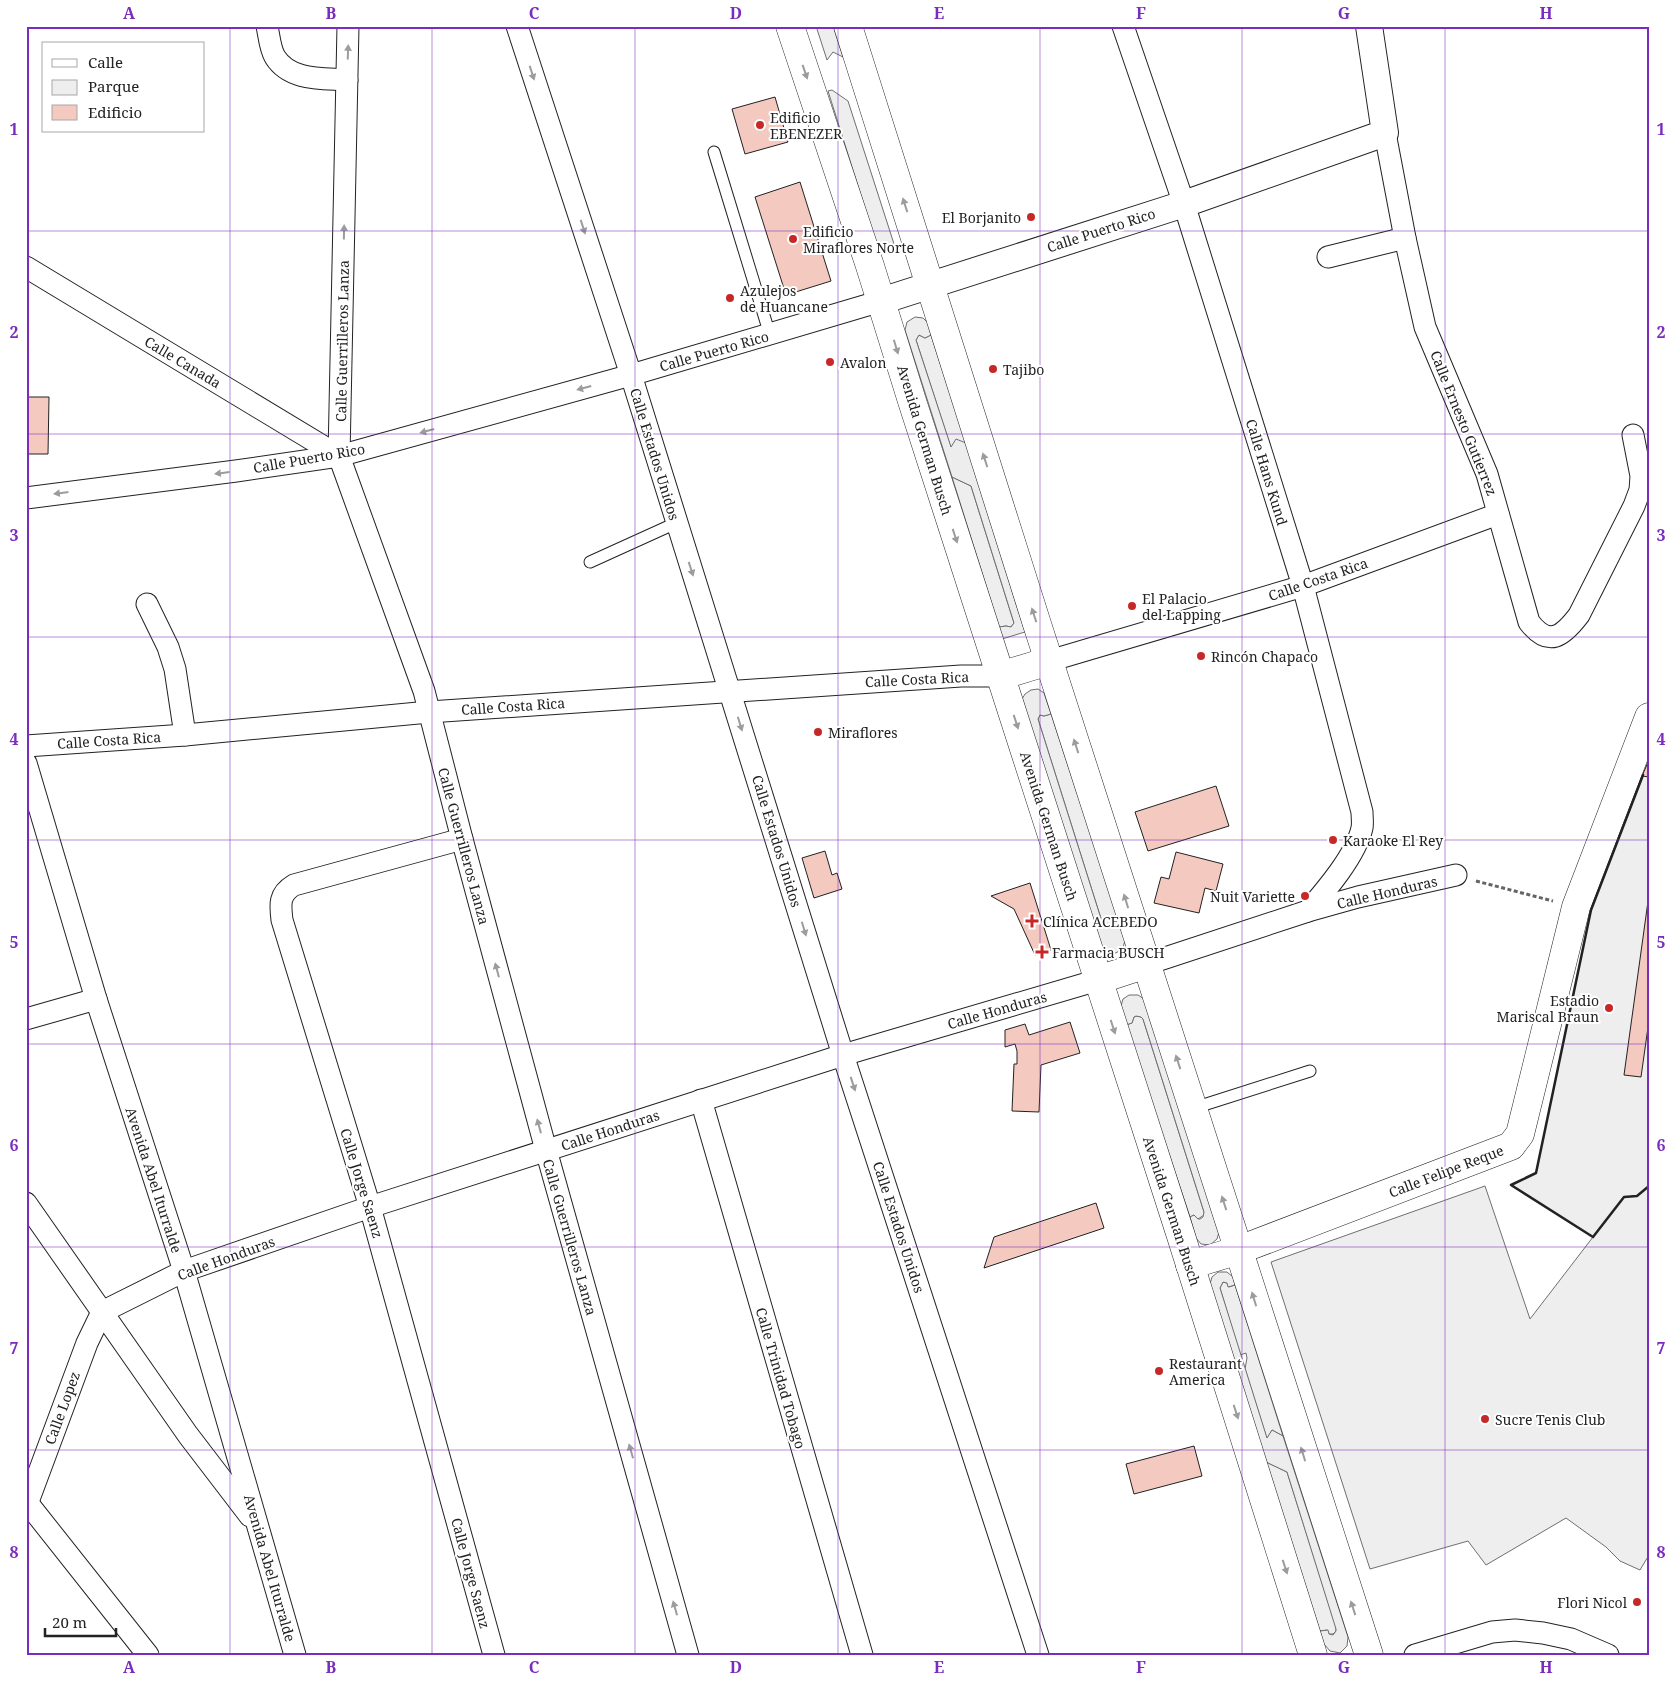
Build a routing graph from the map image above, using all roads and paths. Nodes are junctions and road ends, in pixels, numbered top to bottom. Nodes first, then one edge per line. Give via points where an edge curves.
1 (267, 26) edge
2 (348, 26) edge
3 (517, 26) edge
4 (790, 26) edge
5 (848, 26) edge
6 (1123, 26) edge
7 (1369, 26) edge
8 (347, 80) junction
9 (1385, 133) junction
10 (714, 152) dead end
11 (1184, 204) junction
12 (1405, 238) junction
13 (1328, 257) dead end
14 (26, 267) edge
15 (930, 285) junction
16 (881, 301) junction
17 (770, 335) junction
18 (631, 375) junction
19 (1633, 435) dead end
20 (339, 456) junction
21 (26, 498) edge
22 (1498, 514) junction
23 (676, 523) junction
24 (590, 562) dead end
25 (1303, 586) junction
26 (147, 604) dead end
27 (1049, 661) junction
28 (1000, 676) junction
29 (730, 691) junction
30 (429, 712) junction
31 (1649, 717) edge
32 (185, 735) junction
33 (26, 746) edge
34 (26, 763) edge
35 (462, 839) junction
36 (1456, 876) joint
37 (1576, 907) junction
38 (1308, 911) junction
39 (1147, 964) junction
40 (1098, 980) junction
41 (96, 999) junction
42 (26, 1019) edge
43 (843, 1055) junction
44 (1310, 1072) dead end
45 (701, 1100) junction
46 (1194, 1108) junction
47 (546, 1150) junction
48 (26, 1203) edge
49 (370, 1207) junction
50 (1239, 1250) junction
51 (1190, 1265) junction
52 (184, 1271) junction
53 (102, 1312) junction
54 (27, 1504) edge
55 (258, 1526) junction
56 (148, 1655) edge
57 (295, 1655) edge
58 (494, 1655) edge
59 (688, 1655) edge
60 (862, 1655) edge
61 (1038, 1655) edge
62 (1313, 1655) edge
63 (1369, 1655) edge
64 (1416, 1655) edge
65 (1608, 1655) edge

1 - 8 street via 274,56 287,70 307,78
8 -> 2 street, Calle Guerrilleros Lanza
3 -> 18 street, Calle Estados Unidos
4 -> 16 main road, Avenida German Busch
15 -> 5 main road
6 - 11 street, Calle Hans Kund
7 - 9 street, Calle Ernesto Gutierrez
20 -> 8 street, Calle Guerrilleros Lanza
9 - 11 street, Calle Puerto Rico
9 - 12 street, Calle Ernesto Gutierrez
10 - 17 lane
11 - 15 street, Calle Puerto Rico
11 - 25 street, Calle Hans Kund
12 - 13 street
12 - 22 street, Calle Ernesto Gutierrez via 1425,327 1487,474
14 - 20 street, Calle Canada
15 - 16 street, Calle Puerto Rico
27 -> 15 main road
16 - 17 street, Calle Puerto Rico
16 -> 28 main road, Avenida German Busch
17 - 18 street, Calle Puerto Rico
18 -> 20 street, Calle Puerto Rico
18 - 23 street, Calle Estados Unidos
19 - 22 street, Calle Ernesto Gutierrez via 1640,490 1579,615 1568,630 1558,636 1546,636 1529,622
20 -> 21 street, Calle Puerto Rico
20 - 30 street, Calle Guerrilleros Lanza
22 - 25 street, Calle Costa Rica
23 - 24 lane
23 -> 29 street, Calle Estados Unidos
25 - 27 street, Calle Costa Rica
25 - 38 street, Calle Hans Kund via 1362,812 1362,828 1352,851 1328,888
26 - 32 street via 176,669
27 - 28 main road
39 -> 27 main road
28 - 29 street, Calle Costa Rica
28 -> 40 main road, Avenida German Busch
29 - 30 street, Calle Costa Rica
29 -> 43 street, Calle Estados Unidos
30 - 32 street, Calle Costa Rica
30 - 35 street, Calle Guerrilleros Lanza
31 - 37 main road, Calle Felipe Reque
32 - 33 street, Calle Costa Rica
34 - 41 street, Avenida Abel Iturralde
47 -> 35 street, Calle Guerrilleros Lanza
35 - 49 street, Calle Jorge Saenz via 294,885 286,890 282,899 282,920
36 - 37 path
36 - 38 street, Calle Honduras
37 - 50 main road, Calle Felipe Reque via 1520,1134 1511,1146
38 - 39 street, Calle Honduras
39 - 40 main road
46 -> 39 main road
40 - 43 street, Calle Honduras
40 -> 51 main road, Avenida German Busch
41 - 42 street
41 - 52 street, Avenida Abel Iturralde
43 - 45 street, Calle Honduras
43 -> 61 street, Calle Estados Unidos
44 - 46 lane
45 - 47 street, Calle Honduras
45 - 60 street, Calle Trinidad Tobago
50 -> 46 main road
47 - 49 street, Calle Honduras
59 -> 47 street, Calle Guerrilleros Lanza
48 - 53 street
49 - 52 street, Calle Honduras
49 - 58 street, Calle Jorge Saenz
50 - 51 main road, Calle Felipe Reque
63 -> 50 main road
51 -> 62 main road, Avenida German Busch
52 - 53 street, Calle Honduras
52 - 55 street, Avenida Abel Iturralde
53 - 54 street, Calle Lopez via 87,1343
53 - 55 street via 188,1435
54 - 56 street
55 - 57 street, Avenida Abel Iturralde
64 - 65 street via 1492,1632 1514,1630 1570,1638

